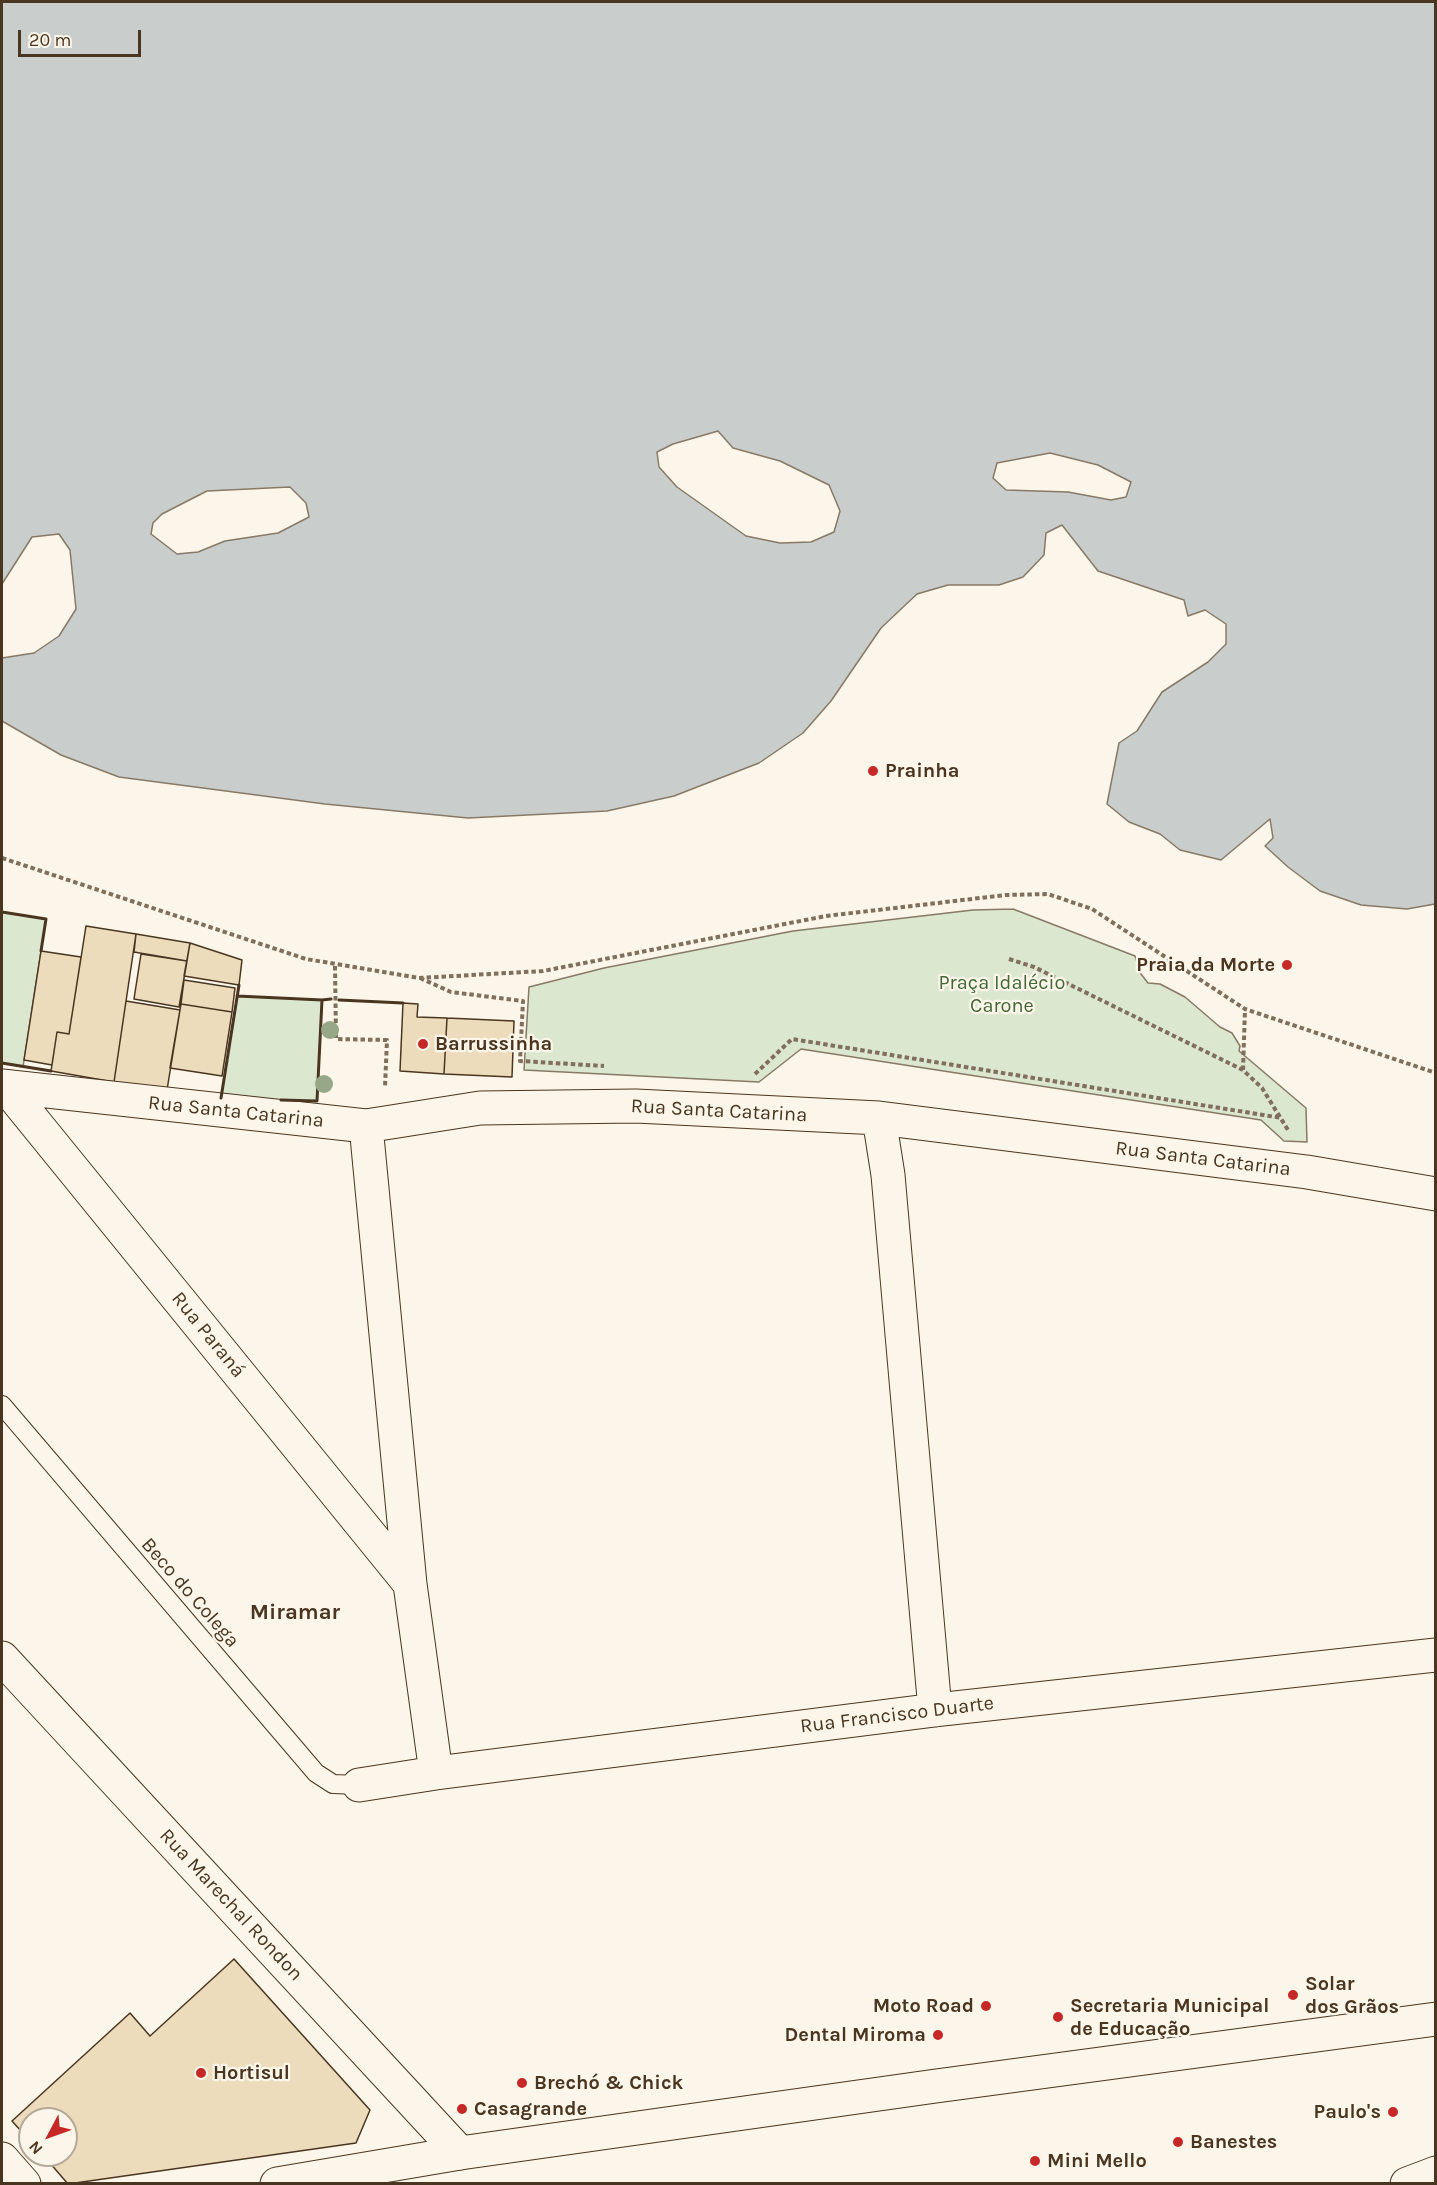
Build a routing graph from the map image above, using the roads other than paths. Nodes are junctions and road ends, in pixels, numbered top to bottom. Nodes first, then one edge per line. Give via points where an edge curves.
1 (4, 1087) edge
2 (879, 1118) junction
3 (374, 1124) junction
4 (1436, 1194) edge
5 (2, 1405) edge
6 (410, 1584) junction
7 (1436, 1655) edge
8 (2, 1658) edge
9 (935, 1710) junction
10 (436, 1773) junction
11 (359, 1785) joint
12 (1436, 2019) edge
13 (460, 2153) junction
14 (2, 2159) edge
15 (1436, 2173) edge
16 (362, 2177) edge
17 (24, 2184) edge
18 (277, 2184) edge
19 (1407, 2184) edge

1 - 3 street, Rua Santa Catarina
1 - 6 street, Rua Paraná
2 - 3 street, Rua Santa Catarina via 614,1107 480,1108
2 - 4 street, Rua Santa Catarina via 1307,1172
2 - 9 street via 888,1175
3 - 6 street
5 - 11 lane, Beco do Colega via 316,1773 333,1784
6 - 10 street
7 - 9 street, Rua Francisco Duarte
8 - 13 street, Rua Marechal Rondon
9 - 10 street, Rua Francisco Duarte
10 - 11 street, Rua Francisco Duarte
12 - 13 street
13 - 16 street
14 - 17 street
15 - 19 street
16 - 18 street

